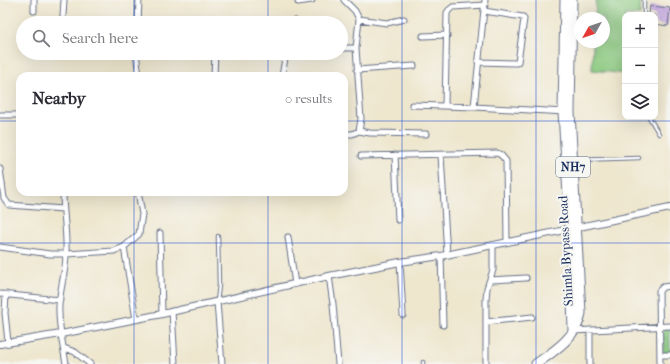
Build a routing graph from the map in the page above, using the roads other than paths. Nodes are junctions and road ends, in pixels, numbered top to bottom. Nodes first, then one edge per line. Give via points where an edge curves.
1 (34, 0) edge
2 (64, 0) edge
3 (140, 0) edge
4 (312, 0) edge
5 (344, 0) edge
6 (571, 0) edge
7 (644, 0) edge
8 (298, 2) dead end
9 (485, 3) edge
10 (34, 11) dead end
11 (484, 11) junction
12 (644, 12) edge
13 (63, 16) dead end
14 (139, 16) edge
15 (360, 19) junction
16 (404, 19) dead end
17 (447, 35) junction
18 (423, 36) dead end
19 (348, 48) edge
20 (356, 48) junction
21 (137, 60) edge
22 (215, 60) edge
23 (285, 60) edge
24 (478, 62) junction
25 (414, 66) dead end
26 (357, 70) junction
27 (138, 72) edge
28 (214, 72) edge
29 (283, 72) edge
30 (412, 105) dead end
31 (445, 106) junction
32 (474, 106) junction
33 (566, 112) junction
34 (0, 114) edge
35 (16, 114) edge
36 (651, 120) edge
37 (359, 131) junction
38 (348, 134) edge
39 (426, 134) dead end
40 (660, 134) dead end
41 (395, 155) junction
42 (441, 155) junction
43 (361, 156) dead end
44 (639, 158) dead end
45 (573, 160) junction
46 (0, 170) edge
47 (63, 196) edge
48 (139, 196) edge
49 (670, 208) edge
50 (62, 209) junction
51 (398, 220) dead end
52 (574, 228) junction
53 (160, 233) dead end
54 (218, 236) dead end
55 (288, 237) dead end
56 (508, 242) junction
57 (493, 245) junction
58 (0, 247) edge
59 (124, 247) junction
60 (66, 254) junction
61 (444, 256) junction
62 (400, 262) junction
63 (329, 276) junction
64 (526, 278) dead end
65 (491, 280) junction
66 (295, 284) junction
67 (670, 286) edge
68 (3, 294) edge
69 (60, 300) junction
70 (216, 302) junction
71 (172, 311) junction
72 (162, 314) junction
73 (403, 315) dead end
74 (532, 317) dead end
75 (136, 319) junction
76 (486, 322) junction
77 (443, 325) dead end
78 (659, 326) junction
79 (670, 326) edge
80 (590, 330) junction
81 (573, 331) junction
82 (61, 334) junction
83 (8, 342) junction
84 (0, 344) edge
85 (64, 348) junction
86 (660, 355) junction
87 (670, 355) edge
88 (66, 364) edge
89 (90, 364) edge
90 (175, 364) edge
91 (222, 364) edge
92 (338, 364) edge
93 (486, 364) edge
94 (536, 364) edge
95 (590, 364) edge
96 (660, 364) edge

1 - 10 street
2 - 13 street
3 - 14 street
4 - 8 street
5 - 15 street
6 - 33 highway, Shimla Bypass Road / NH7
7 - 12 lane
9 - 11 street
9 - 17 street via 450,9 447,15
11 - 24 street
11 - 24 street via 524,19 516,64
15 - 16 street via 387,23
15 - 20 street
17 - 18 street
17 - 31 street
19 - 20 street
20 - 26 street
21 - 27 street
22 - 28 street
23 - 29 street
24 - 32 street
25 - 26 street
26 - 37 street via 361,120
30 - 31 street
31 - 32 street
32 - 33 street
33 - 45 highway, Shimla Bypass Road / NH7
33 - 52 highway, Shimla Bypass Road / NH7
34 - 35 street
36 - 40 lane
37 - 38 street
37 - 39 street
41 - 42 street
41 - 43 street
41 - 51 street
42 - 56 street via 496,153 503,156 506,161
42 - 61 street
44 - 45 lane
45 - 52 highway, Shimla Bypass Road / NH7
46 - 50 street via 4,198 9,205
47 - 50 street
48 - 59 street via 142,214 139,234
49 - 52 street
50 - 60 street
52 - 56 street
52 - 81 highway, Shimla Bypass Road / NH7
53 - 72 street
54 - 70 lane via 219,284
55 - 66 street
56 - 57 street
57 - 61 street
57 - 65 street
58 - 60 street
59 - 60 street via 114,251
59 - 75 street
60 - 69 street
61 - 62 street
61 - 77 street
62 - 63 street
62 - 73 street
63 - 66 street
63 - 92 street
64 - 65 street
65 - 76 street via 487,288
66 - 70 street
67 - 78 street via 663,287 660,291
68 - 69 street
68 - 83 street
69 - 82 street
70 - 71 street
70 - 91 street
71 - 72 street
71 - 90 street
72 - 75 street
74 - 76 street
75 - 82 street
76 - 93 street
78 - 79 street
78 - 80 street
78 - 86 street
80 - 81 street
80 - 95 street
81 - 94 highway via 560,347
82 - 83 street
82 - 85 street
83 - 84 street
85 - 88 street
85 - 89 street via 75,352
86 - 87 street
86 - 96 street

